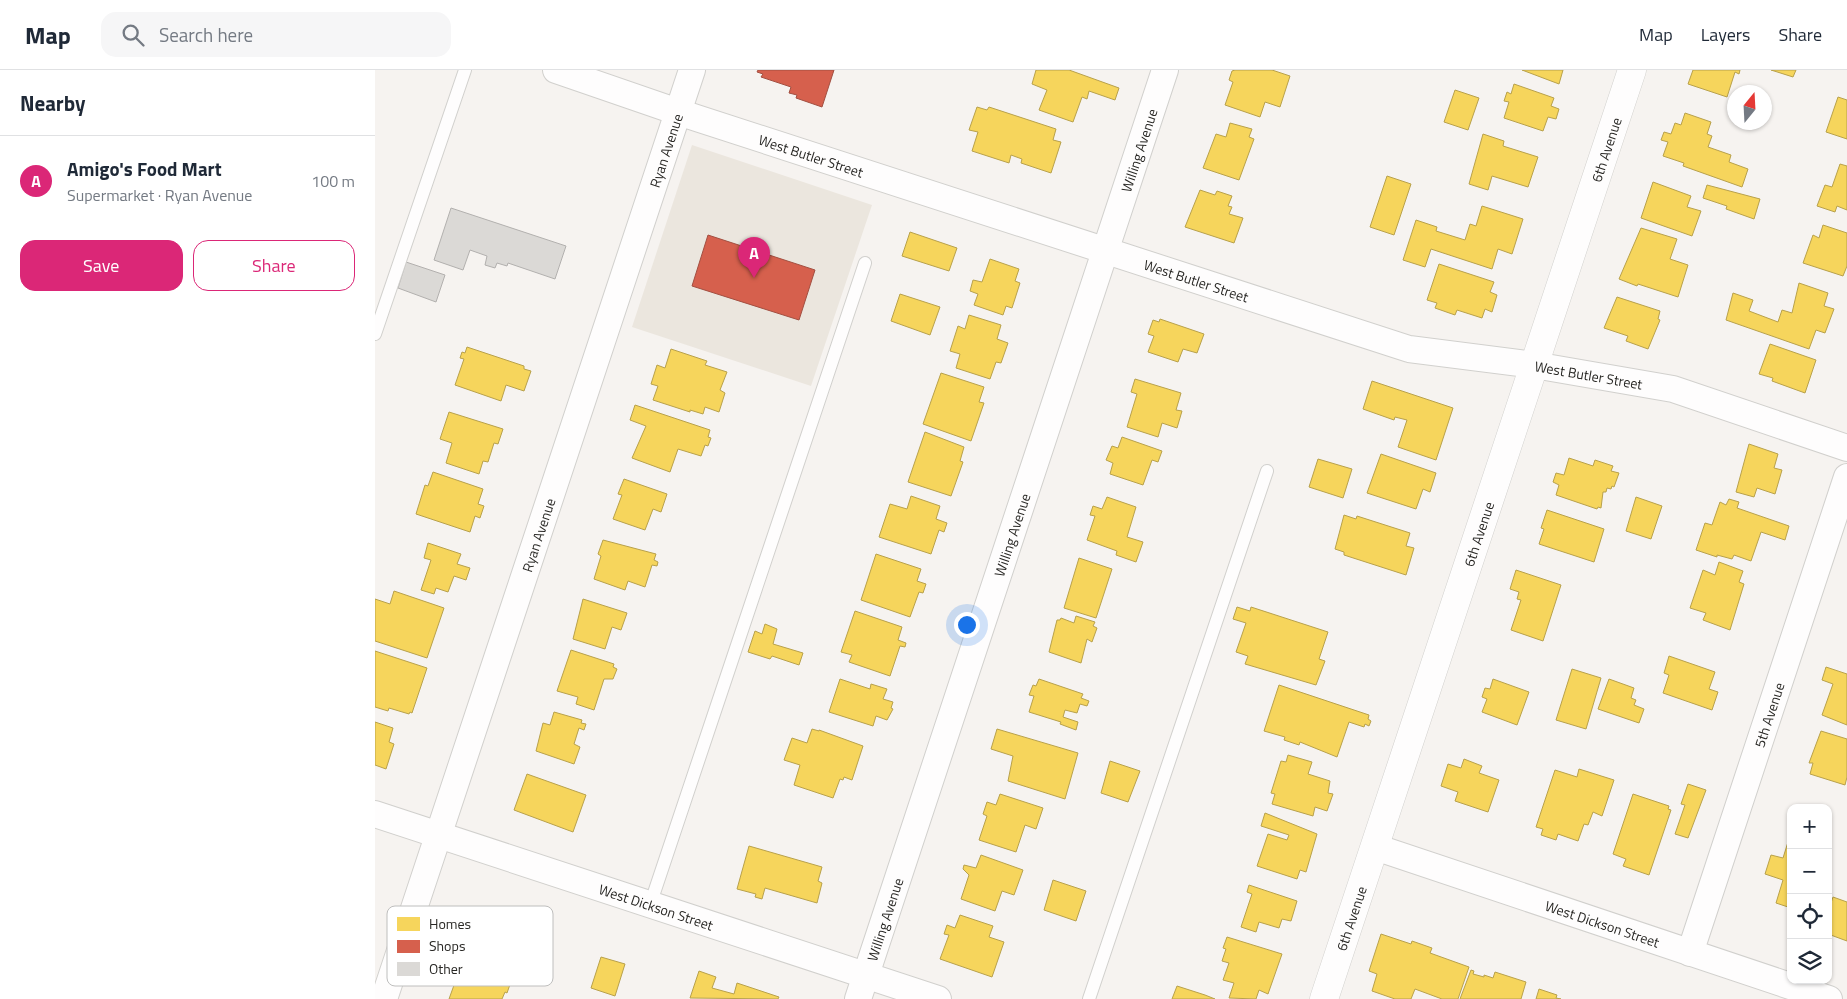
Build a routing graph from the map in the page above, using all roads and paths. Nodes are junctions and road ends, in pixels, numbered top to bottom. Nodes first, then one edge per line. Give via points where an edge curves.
1 (465, 70) edge
2 (556, 70) edge
3 (691, 70) edge
4 (1165, 70) edge
5 (1632, 70) edge
6 (678, 112) junction
7 (1105, 251) junction
8 (865, 263) dead end
9 (375, 334) edge
10 (1534, 365) junction
11 (1847, 448) edge
12 (1267, 471) dead end
13 (1847, 477) edge
14 (375, 814) edge
15 (438, 835) junction
16 (1375, 847) junction
17 (650, 904) junction
18 (415, 906) edge
19 (1690, 953) junction
20 (388, 986) edge
21 (862, 987) edge
22 (384, 999) edge
23 (938, 999) edge
24 (1089, 999) edge
25 (1324, 999) edge
26 (1829, 999) edge

1 - 9 lane
2 - 6 street, West Butler Street
3 - 6 street, Ryan Avenue
4 - 7 street, Willing Avenue
5 - 10 street, 6th Avenue
6 - 7 street, West Butler Street
6 - 15 street, Ryan Avenue
7 - 10 street, West Butler Street via 1409,349
7 - 21 street, Willing Avenue
8 - 17 lane
10 - 11 street, West Butler Street via 1673,389
10 - 16 street, 6th Avenue
12 - 24 lane
13 - 19 street, 5th Avenue
14 - 15 street, West Dickson Street
15 - 17 street, West Dickson Street
15 - 18 street, Ryan Avenue
16 - 19 street, West Dickson Street
16 - 25 street, 6th Avenue
17 - 21 street, West Dickson Street
19 - 26 street, West Dickson Street
20 - 22 street, Ryan Avenue
21 - 23 street, West Dickson Street

